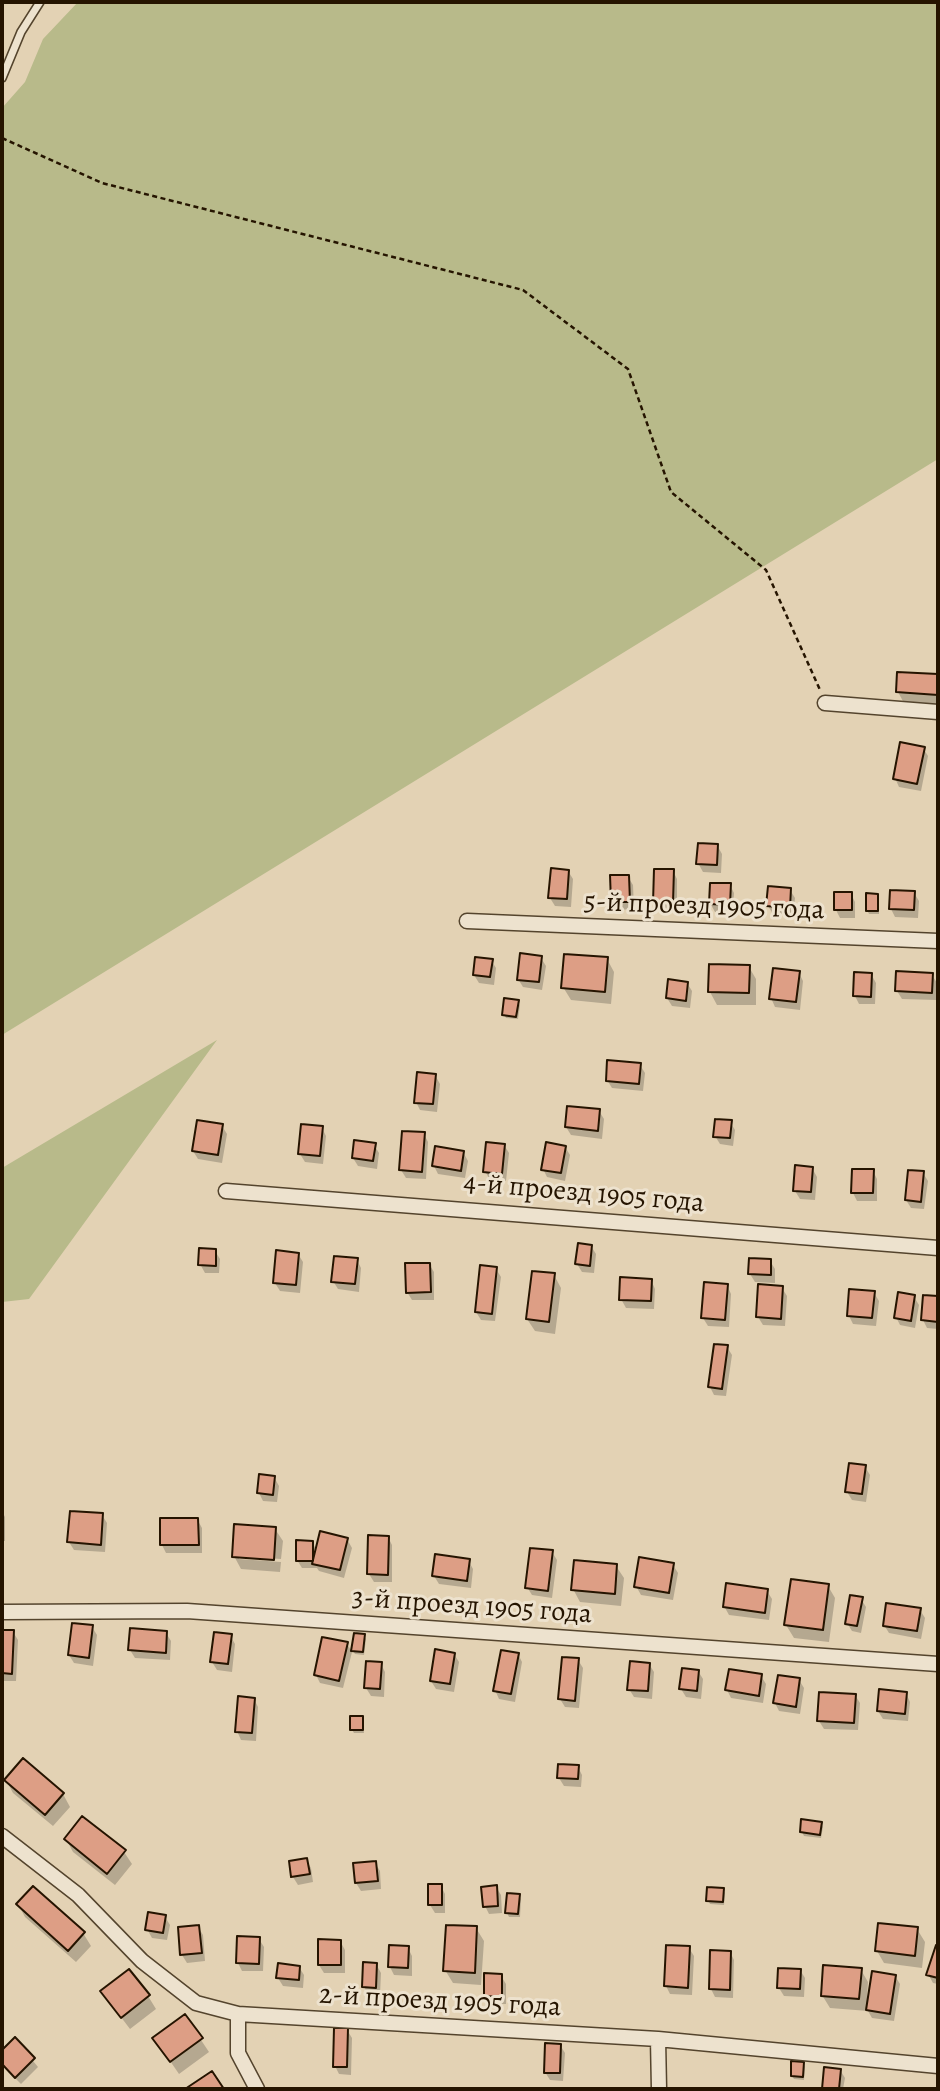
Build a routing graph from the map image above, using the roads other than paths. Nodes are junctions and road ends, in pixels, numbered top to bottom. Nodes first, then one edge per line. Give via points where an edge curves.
1 (40, 2) edge
2 (2, 78) edge
3 (825, 703) road end
4 (938, 712) edge
5 (467, 921) dead end
6 (938, 942) edge
7 (226, 1191) dead end
8 (938, 1248) edge
9 (2, 1612) edge
10 (938, 1664) edge
11 (2, 1836) edge
12 (238, 2014) junction
13 (659, 2039) junction
14 (938, 2066) edge
15 (257, 2089) edge
16 (659, 2089) edge

1 - 2 lane via 21,32
3 - 4 street
5 - 6 street, 5-й проезд 1905 года
7 - 8 street, 4-й проезд 1905 года
9 - 10 street, 3-й проезд 1905 года via 187,1611
11 - 12 street, 2-й проезд 1905 года via 78,1895 142,1961 196,2003
12 - 13 street, 2-й проезд 1905 года
12 - 15 street via 238,2053
13 - 14 street, 2-й проезд 1905 года
13 - 16 street

